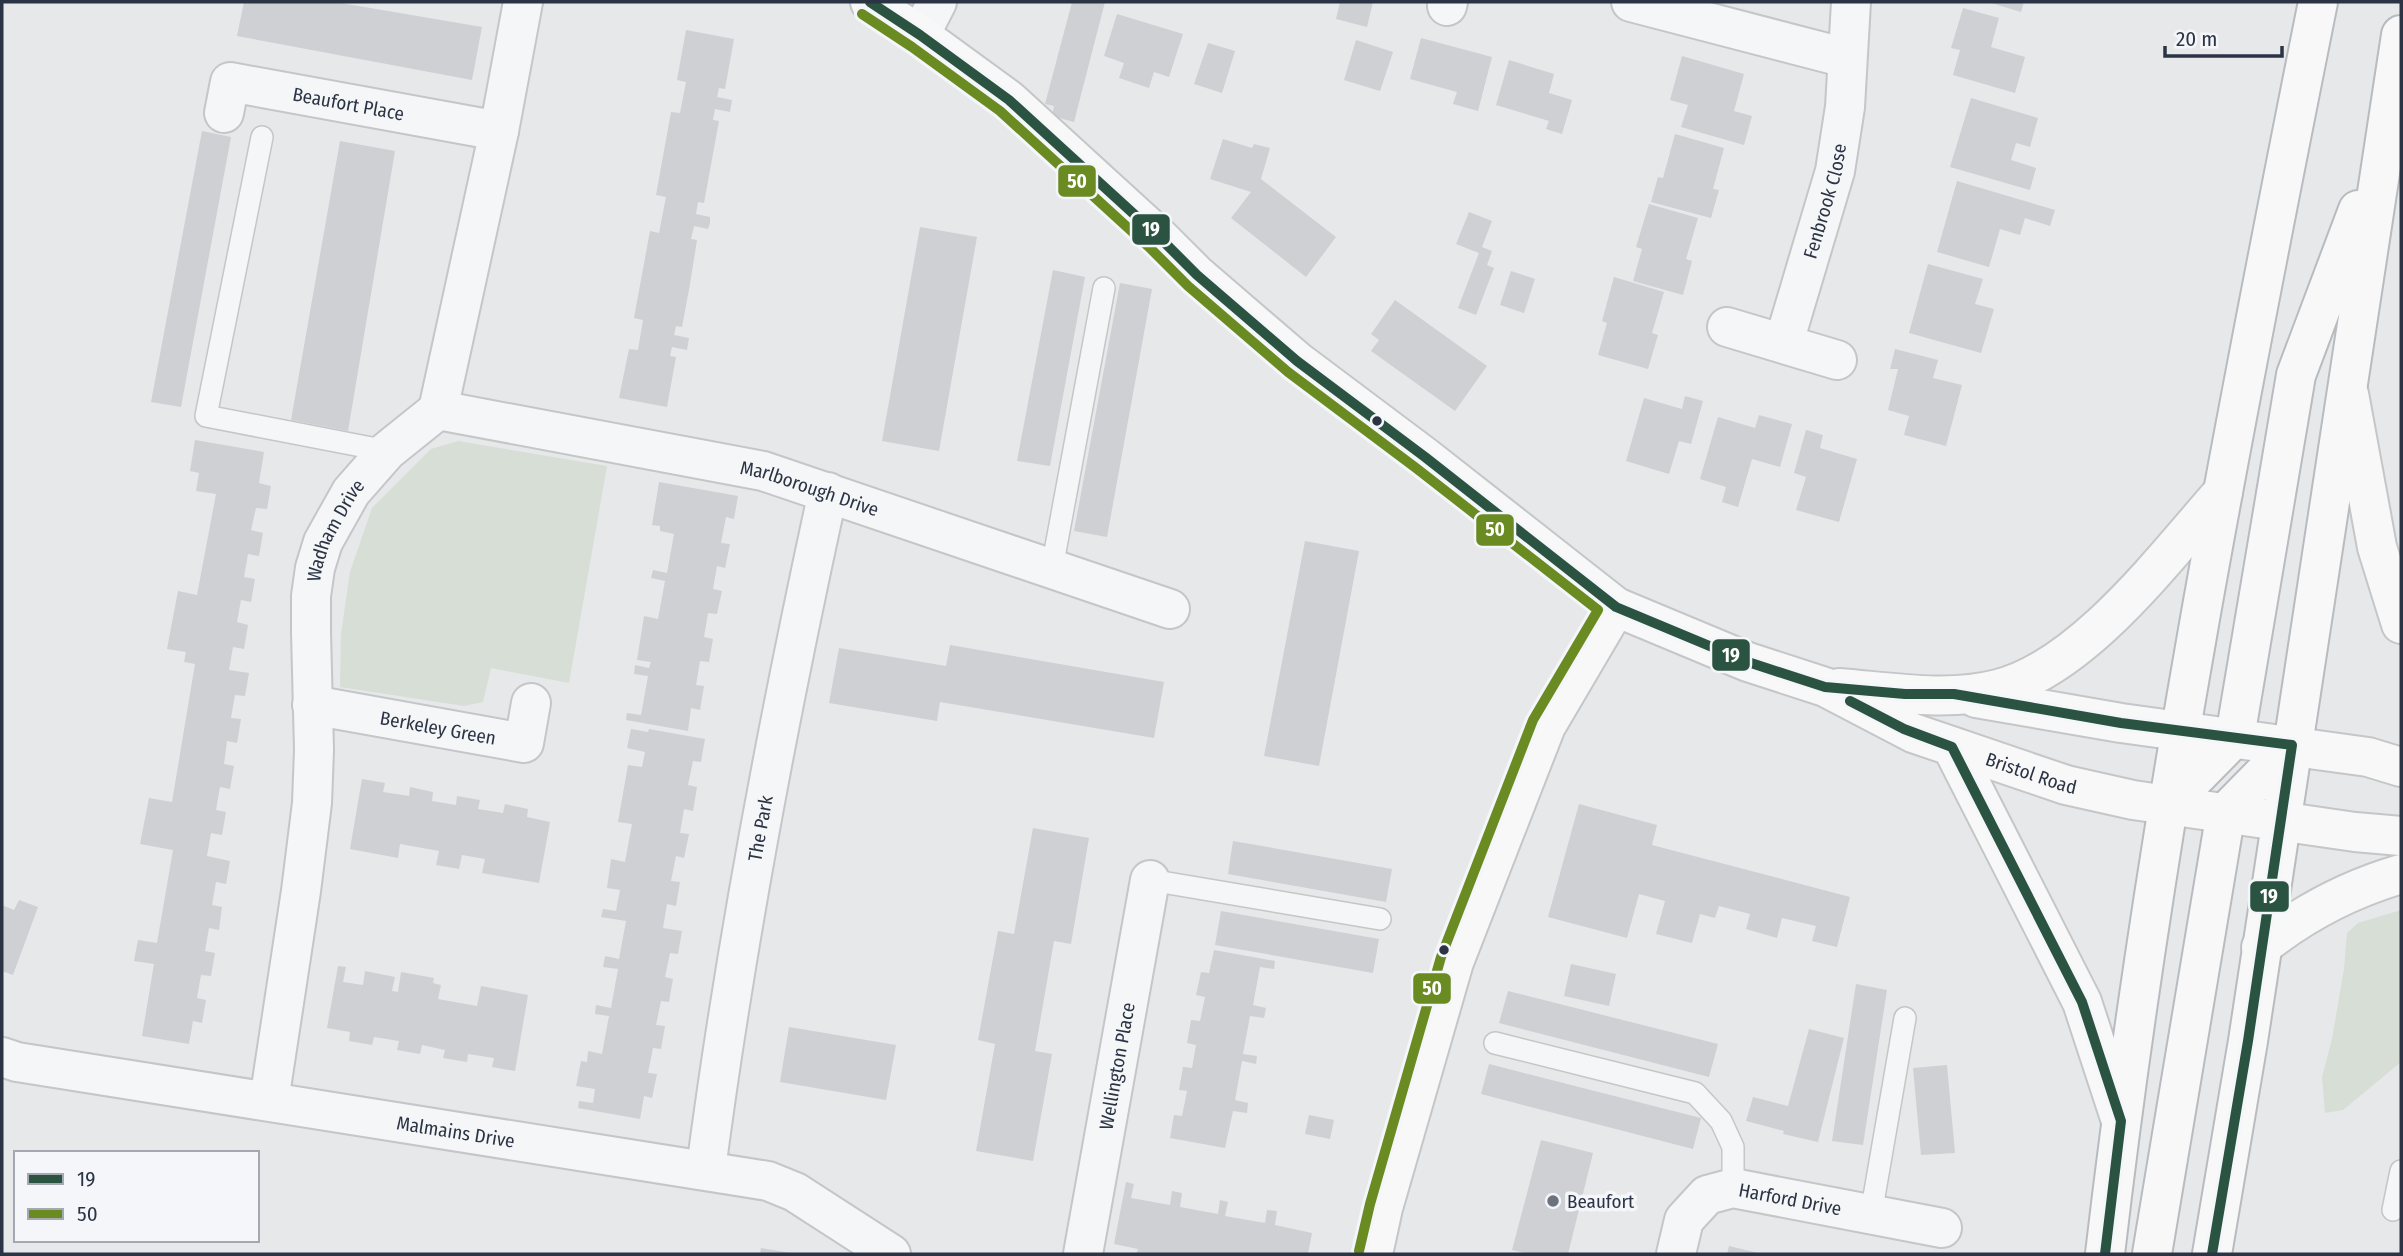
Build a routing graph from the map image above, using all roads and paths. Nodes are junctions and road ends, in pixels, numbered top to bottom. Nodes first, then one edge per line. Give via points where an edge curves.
1 (523, 2) edge
2 (870, 2) edge
3 (1631, 2) edge
4 (1851, 2) edge
5 (2318, 2) edge
6 (929, 18) edge
7 (2401, 35) edge
8 (1846, 58) junction
9 (224, 113) dead end
10 (499, 131) junction
11 (2386, 133) junction
12 (262, 137) dead end
13 (1104, 288) dead end
14 (1727, 327) dead end
15 (1784, 342) junction
16 (1837, 360) dead end
17 (2347, 382) junction
18 (438, 410) junction
19 (387, 451) junction
20 (828, 492) junction
21 (2223, 492) junction
22 (1052, 568) junction
23 (1616, 607) junction
24 (1170, 609) dead end
25 (2401, 624) edge
26 (1825, 687) junction
27 (1954, 694) junction
28 (531, 703) dead end
29 (312, 705) junction
30 (2181, 731) junction
31 (2235, 737) junction
32 (2292, 746) junction
33 (1952, 747) junction
34 (2401, 767) edge
35 (2168, 805) junction
36 (2226, 812) junction
37 (2281, 820) junction
38 (2401, 836) edge
39 (2401, 874) edge
40 (1150, 880) joint
41 (1380, 919) dead end
42 (2261, 947) junction
43 (1905, 1018) dead end
44 (1495, 1043) dead end
45 (2, 1057) edge
46 (269, 1101) junction
47 (2121, 1121) junction
48 (706, 1170) junction
49 (2401, 1171) edge
50 (1733, 1188) junction
51 (2393, 1210) dead end
52 (1871, 1214) junction
53 (1942, 1228) dead end
54 (891, 1254) edge
55 (1083, 1254) edge
56 (1373, 1254) edge
57 (1676, 1254) edge
58 (2105, 1254) edge
59 (2152, 1254) edge
60 (2212, 1254) edge

1 - 10 street
2 - 6 main road, Bristol Road
3 - 8 street
4 - 8 street, Fenbrook Close
5 - 21 main road
6 - 23 main road, Bristol Road via 1009,100 1297,361
7 - 11 main road
8 - 15 street, Fenbrook Close via 1845,107 1835,171
9 - 10 street, Beaufort Place via 230,82
10 - 18 street
11 - 17 main road
11 - 31 main road via 2296,375
12 - 19 lane via 206,416
13 - 22 lane
14 - 15 street
15 - 16 street
17 - 25 main road via 2377,547
17 - 32 main road
18 - 19 street, Wadham Drive
18 - 20 street, Marlborough Drive via 736,465
19 - 29 street, Wadham Drive via 351,492 319,555 312,596
20 - 22 street, Marlborough Drive
20 - 48 street, The Park via 756,847
21 - 27 main road via 2127,599 2052,667 1998,689
21 - 30 main road
22 - 24 street, Marlborough Drive
23 - 26 main road, Bristol Road via 1748,662
23 - 56 main road via 1546,726 1454,962
26 - 27 main road, Bristol Road
26 - 33 main road, Bristol Road via 1904,729
27 - 30 main road
28 - 29 street, Berkeley Green via 524,743
29 - 46 street, Wadham Drive via 309,831
30 - 31 main road
30 - 35 main road
31 - 32 main road
31 - 35 main road
32 - 34 main road via 2368,757
32 - 36 main road
32 - 37 main road
33 - 35 main road, Bristol Road via 2094,793
33 - 47 main road via 2082,1002
35 - 36 main road, Bristol Road
35 - 47 main road
36 - 37 main road, Bristol Road
36 - 59 main road
37 - 38 main road, Bristol Road
37 - 42 main road
39 - 42 main road via 2320,907
40 - 41 lane
40 - 55 street, Wellington Place
42 - 60 main road
43 - 52 lane
44 - 50 lane via 1695,1093 1721,1121 1733,1147
45 - 46 street, Malmains Drive
46 - 48 street, Malmains Drive
47 - 58 main road
48 - 54 street, Malmains Drive via 787,1188
49 - 51 lane
50 - 52 street, Harford Drive
50 - 57 street, Harford Drive via 1707,1195 1684,1220
52 - 53 street, Harford Drive

